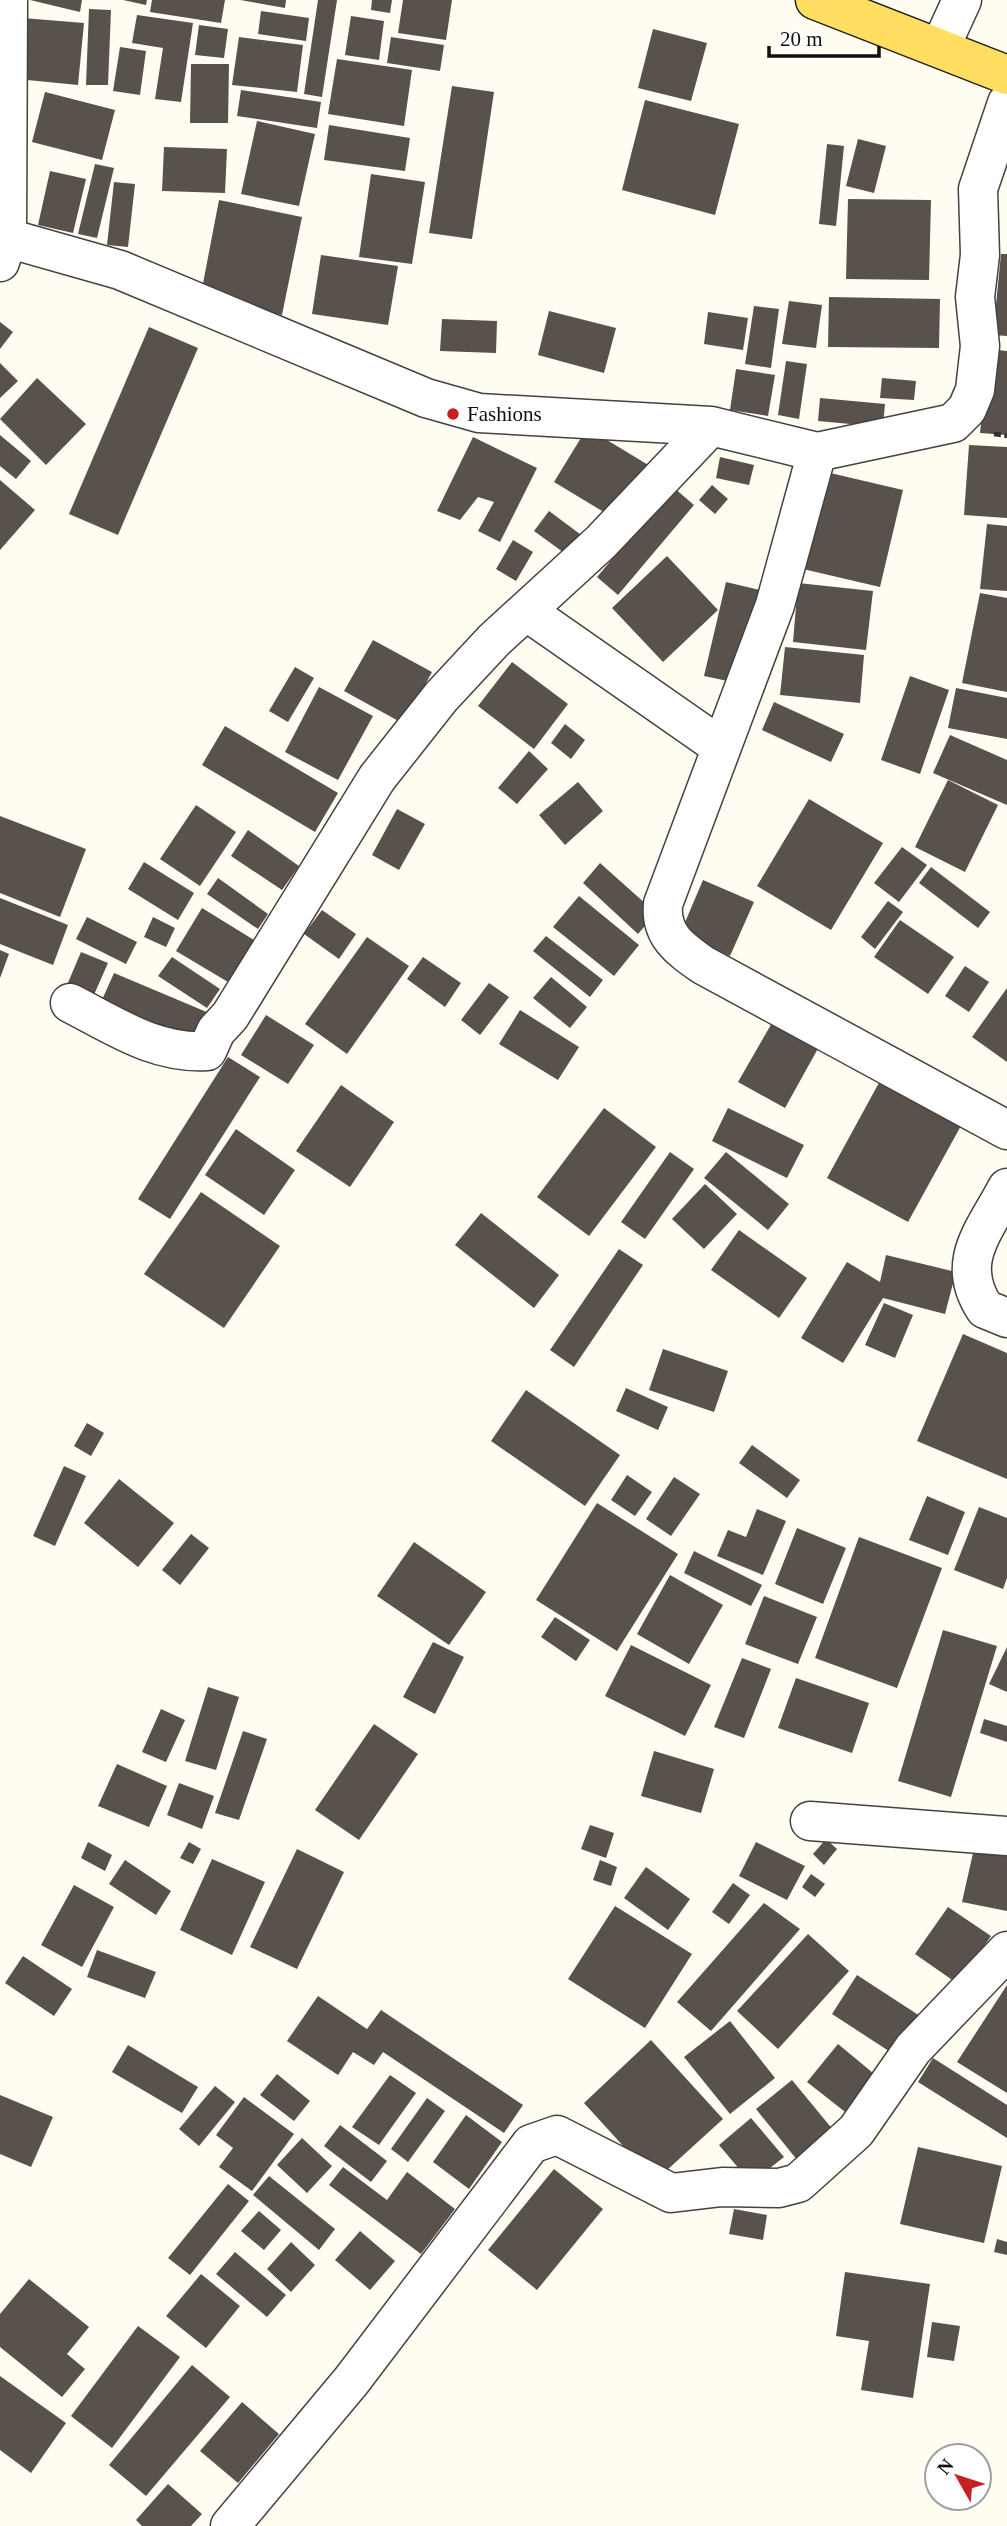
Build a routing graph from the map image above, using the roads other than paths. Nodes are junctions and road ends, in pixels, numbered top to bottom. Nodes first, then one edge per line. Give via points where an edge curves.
1 (8, 0) edge
2 (815, 0) edge
3 (962, 0) edge
4 (940, 48) junction
5 (1007, 75) edge
6 (1007, 103) edge
7 (2, 246) edge
8 (711, 426) junction
9 (817, 452) junction
10 (526, 611) junction
11 (721, 747) junction
12 (70, 1003) dead end
13 (1007, 1130) edge
14 (1007, 1188) edge
15 (1007, 1318) edge
16 (810, 1821) dead end
17 (1007, 1836) edge
18 (1007, 1951) edge
19 (230, 2526) edge

1 - 7 street
2 - 4 main road
3 - 4 street
4 - 5 main road
6 - 9 street via 978,189 975,297 979,346 975,390 967,409 953,423
7 - 8 street via 120,270 426,398 479,413
8 - 9 street
8 - 10 street via 601,542
9 - 11 street via 775,605
10 - 11 street
10 - 12 street via 441,697 377,778 207,1051 155,1047
11 - 13 street via 663,904 662,916 672,944
14 - 15 street via 971,1258 969,1276 985,1309
16 - 17 street
18 - 19 street via 914,2049 856,2131 798,2183 671,2193 557,2135 531,2144 352,2380

